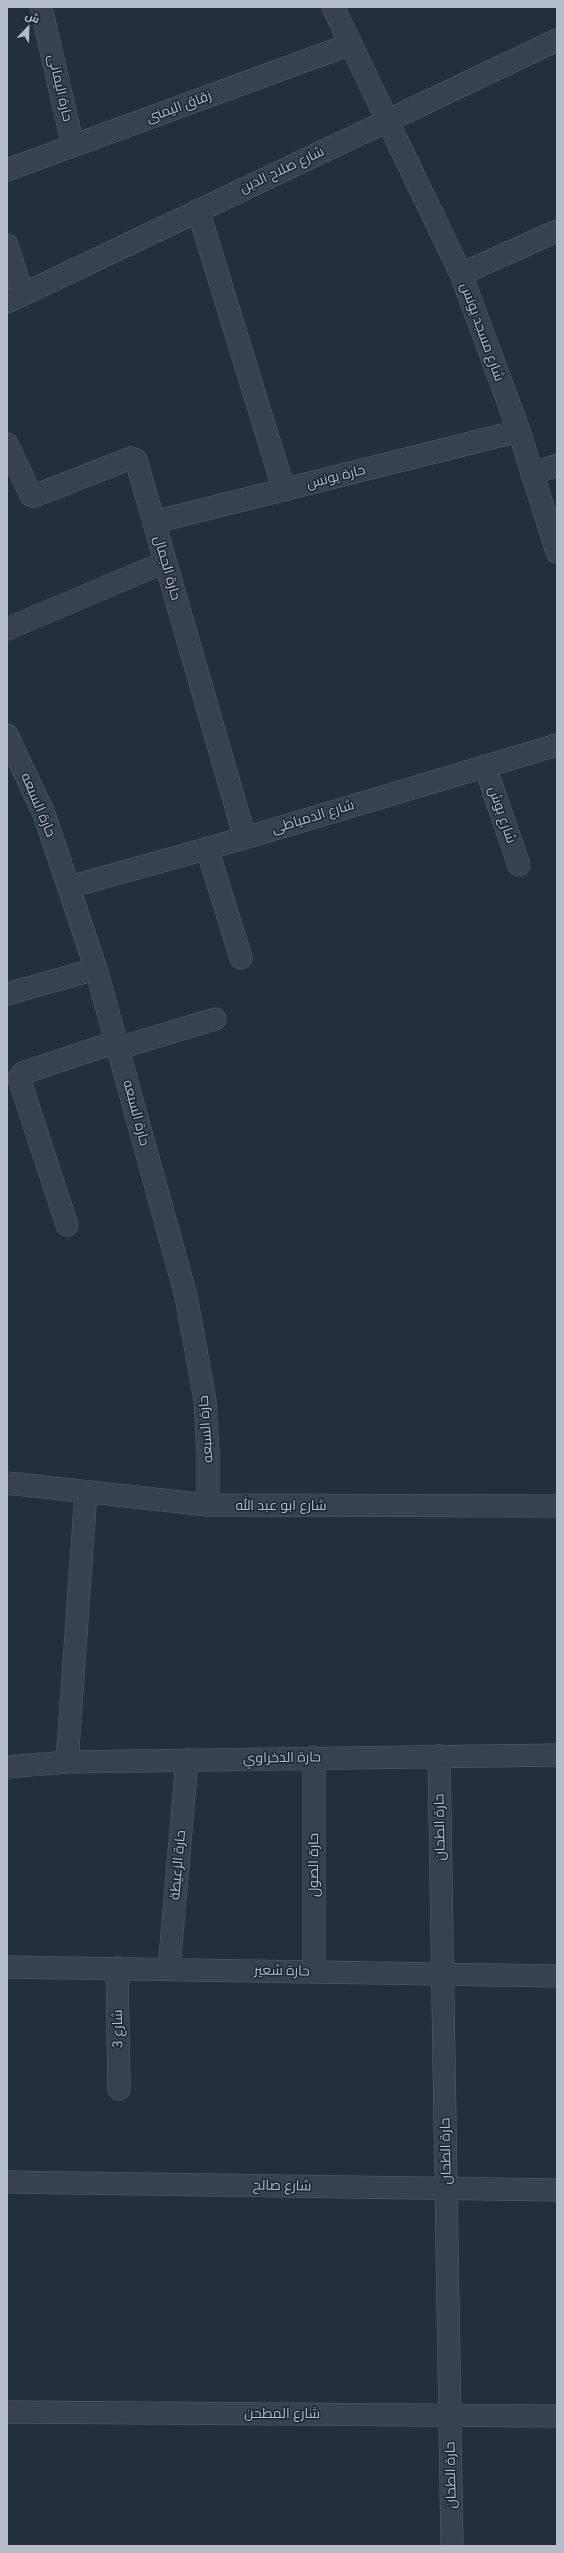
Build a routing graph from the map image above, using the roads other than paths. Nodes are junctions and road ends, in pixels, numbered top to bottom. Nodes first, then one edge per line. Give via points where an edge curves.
1 (41, 7) edge
2 (333, 7) edge
3 (557, 40) edge
4 (351, 44) junction
5 (389, 120) junction
6 (73, 146) junction
7 (7, 170) edge
8 (198, 210) junction
9 (557, 231) edge
10 (7, 245) edge
11 (461, 274) junction
12 (15, 299) edge
13 (519, 431) junction
14 (7, 444) edge
15 (557, 465) edge
16 (532, 474) junction
17 (284, 490) junction
18 (154, 522) junction
19 (557, 552) edge
20 (165, 562) junction
21 (7, 629) edge
22 (7, 734) edge
23 (557, 745) edge
24 (485, 766) junction
25 (245, 838) junction
26 (207, 848) junction
27 (519, 865) dead end
28 (69, 887) junction
29 (241, 958) dead end
30 (96, 970) junction
31 (7, 994) edge
32 (215, 1019) dead end
33 (118, 1045) junction
34 (67, 1225) dead end
35 (7, 1483) edge
36 (86, 1492) junction
37 (208, 1506) junction
38 (557, 1506) edge
39 (557, 1754) edge
40 (439, 1756) junction
41 (314, 1757) junction
42 (187, 1760) junction
43 (67, 1762) junction
44 (7, 1766) edge
45 (7, 1967) edge
46 (117, 1968) junction
47 (169, 1969) junction
48 (314, 1972) junction
49 (443, 1974) junction
50 (557, 1976) edge
51 (119, 2089) dead end
52 (7, 2182) edge
53 (446, 2189) junction
54 (557, 2190) edge
55 (7, 2412) edge
56 (449, 2415) junction
57 (557, 2416) edge
58 (452, 2546) edge

1 - 6 street, حارة اليمانى
2 - 4 street, شارع مسجد يونس
3 - 5 street, شارع صلاح الدين
4 - 5 street, شارع مسجد يونس
4 - 6 street, زقاق اليمنى
5 - 8 street, شارع صلاح الدين
5 - 11 street, شارع مسجد يونس
6 - 7 street, زقاق اليمنى
8 - 12 street, شارع صلاح الدين
8 - 17 street
9 - 11 street
10 - 12 street
11 - 13 street, شارع مسجد يونس
13 - 16 street, شارع مسجد يونس
13 - 17 street, حارة يونس
14 - 18 street, حارة الجمال via 31,495 34,496 134,459
15 - 16 street
16 - 19 street, شارع مسجد يونس
17 - 18 street, حارة يونس
18 - 20 street, حارة الجمال
20 - 21 street
20 - 25 street, حارة الجمال
22 - 28 street, حارة السبعه via 44,814
23 - 24 street, شارع الدمياطى
24 - 25 street, شارع الدمياطى
24 - 27 street, شارع بوش
25 - 26 street, شارع الدمياطى
26 - 28 street, شارع الدمياطى
26 - 29 street
28 - 30 street, حارة السبعه
30 - 31 street
30 - 33 street, حارة السبعه
32 - 33 street
33 - 34 street via 23,1073 19,1078
33 - 37 street, حارة السبعه via 186,1296 197,1348 207,1438
35 - 36 street, شارع ابو عبد الله
36 - 37 street, شارع ابو عبد الله
36 - 43 street
37 - 38 street, شارع ابو عبد الله
39 - 40 street, حارة الدخراوي
40 - 41 street, حارة الدخراوي
40 - 49 street, حارة الطحان
41 - 42 street, حارة الدخراوي
41 - 48 street, حارة الصول
42 - 43 street, حارة الدخراوي
42 - 47 street, حارة الزعيطة
43 - 44 street, حارة الدخراوي
45 - 46 street, حارة شعير
46 - 47 street, حارة شعير
46 - 51 street, شارع 3
47 - 48 street, حارة شعير
48 - 49 street, حارة شعير
49 - 50 street, حارة شعير
49 - 53 street, حارة الطحان
52 - 53 street, شارع صالح
53 - 54 street, شارع صالح
53 - 56 street, حارة الطحان
55 - 56 street, شارع المطحن
56 - 57 street, شارع المطحن
56 - 58 street, حارة الطحان

